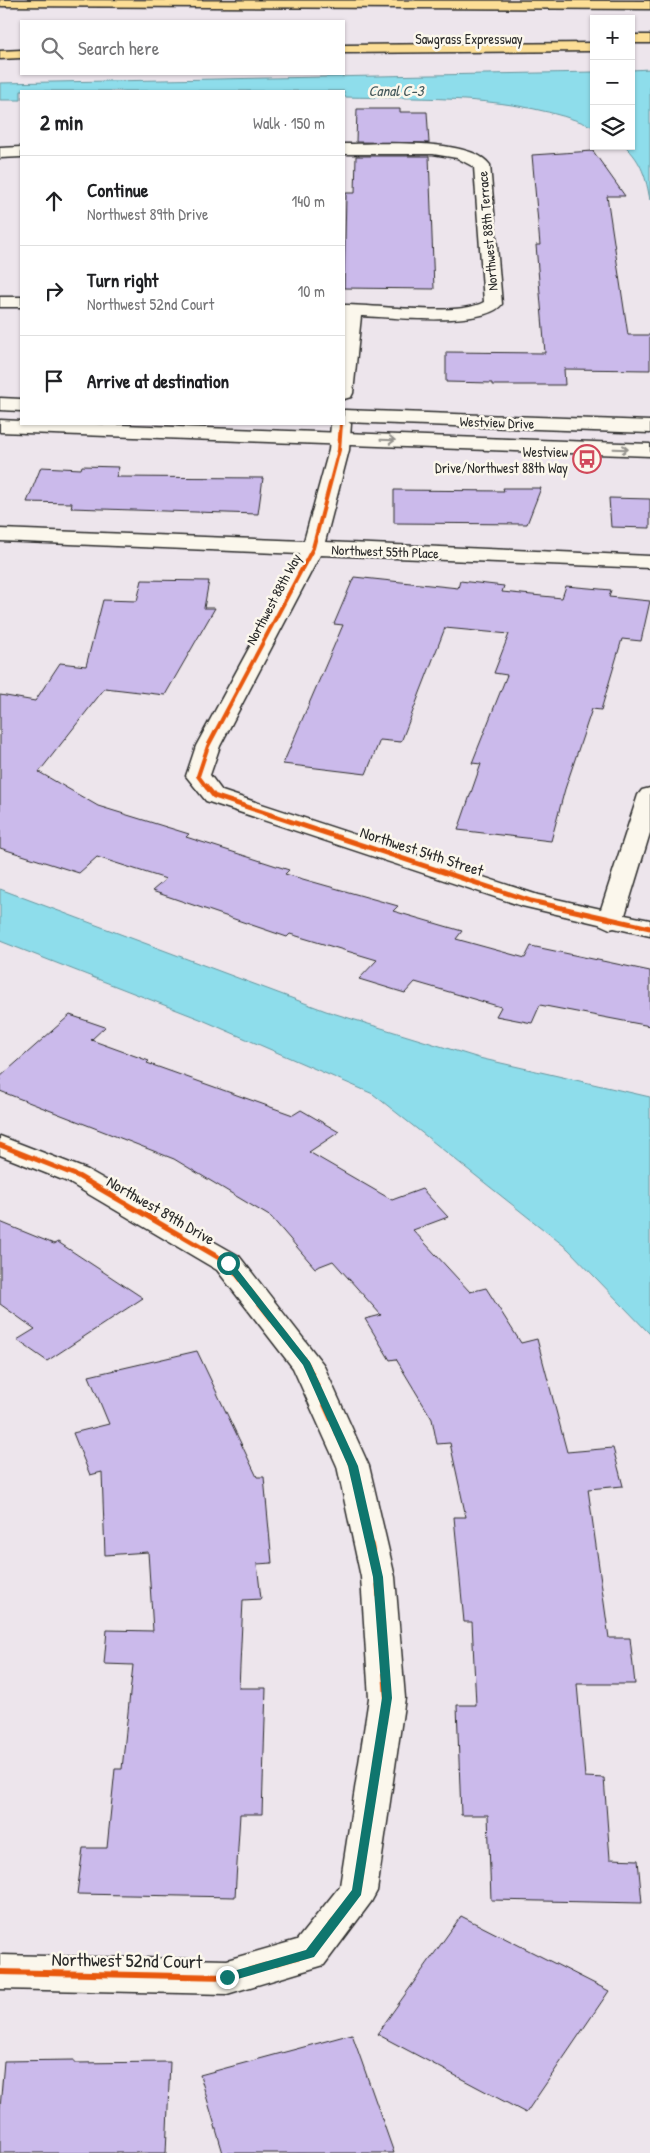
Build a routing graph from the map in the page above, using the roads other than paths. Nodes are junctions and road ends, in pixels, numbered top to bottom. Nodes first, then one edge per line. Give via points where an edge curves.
1 (536, 0) edge
2 (0, 2) edge
3 (591, 5) junction
4 (650, 5) edge
5 (345, 37) edge
6 (590, 38) edge
7 (635, 39) edge
8 (650, 39) edge
9 (590, 47) edge
10 (635, 47) edge
11 (650, 47) edge
12 (345, 49) edge
13 (20, 54) edge
14 (0, 55) edge
15 (345, 149) edge
16 (0, 152) edge
17 (20, 152) edge
18 (0, 302) edge
19 (20, 302) edge
20 (348, 311) edge
21 (345, 372) edge
22 (0, 404) edge
23 (20, 405) edge
24 (345, 416) edge
25 (0, 426) edge
26 (650, 427) edge
27 (340, 431) edge
28 (650, 450) edge
29 (0, 535) edge
30 (313, 548) junction
31 (650, 562) edge
32 (198, 776) joint
33 (650, 795) edge
34 (610, 921) junction
35 (650, 928) edge
36 (0, 1145) edge
37 (310, 1953) joint
38 (0, 1972) edge

1 - 3 highway
2 - 3 highway
3 - 4 highway
5 - 6 highway, Sawgrass Expressway
7 - 8 highway
9 - 12 highway
10 - 11 highway
13 - 14 highway
15 - 20 street, Northwest 88th Terrace via 433,149 461,154 482,166 493,304 478,312 450,314
16 - 17 street
18 - 19 street
20 - 21 street
22 - 23 street
24 - 26 street, Westview Drive
25 - 27 street, Westview Drive
27 -> 28 street, Westview Drive
27 - 30 street, Northwest 88th Way via 339,450
29 - 30 street, Northwest 55th Place
30 - 31 street, Northwest 55th Place
30 - 32 street, Northwest 88th Way via 208,746
32 - 34 street, Northwest 54th Street via 214,796 531,901
33 - 34 street
34 - 35 street, Northwest 54th Street
36 - 37 street, Northwest 89th Drive via 78,1176 228,1263 307,1364 353,1466 378,1577 387,1698 358,1891
37 - 38 street, Northwest 52nd Court via 227,1977

